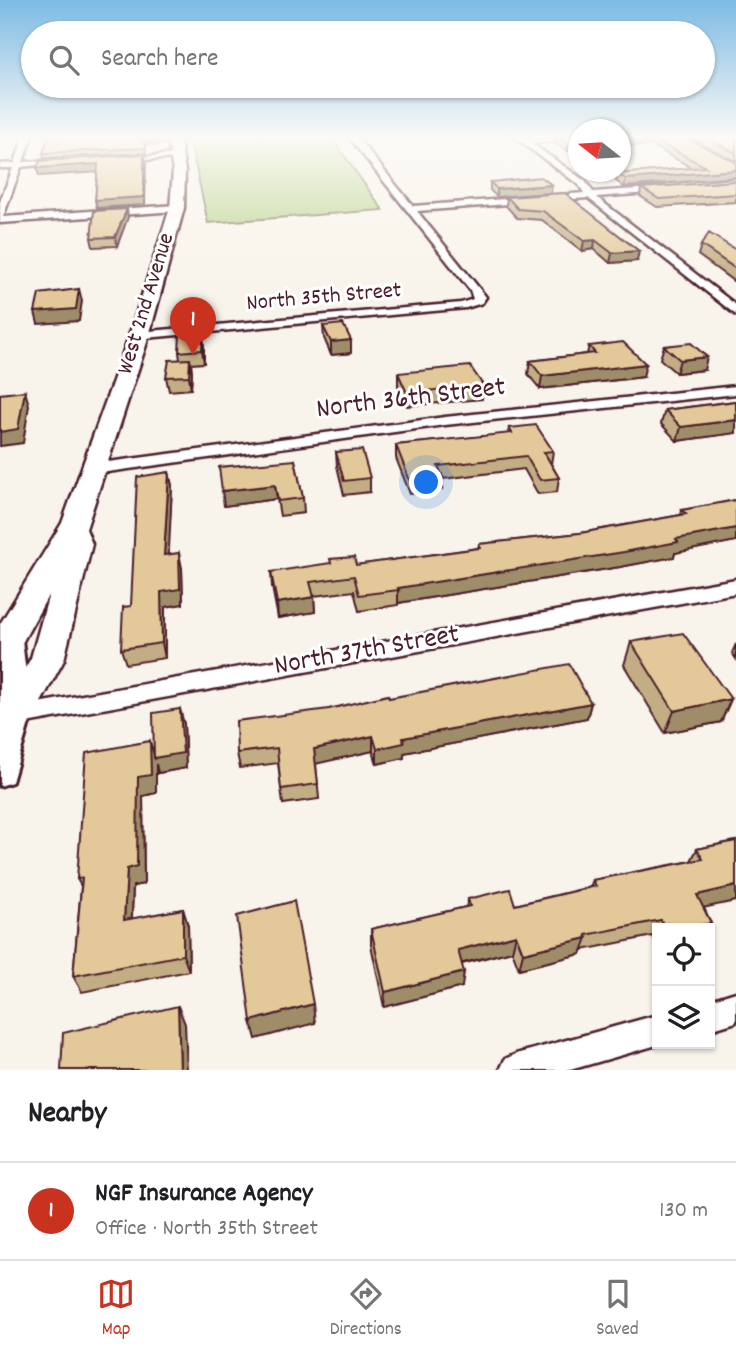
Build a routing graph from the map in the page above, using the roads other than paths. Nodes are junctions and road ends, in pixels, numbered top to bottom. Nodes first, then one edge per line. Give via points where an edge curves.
1 (10, 186) edge
2 (180, 186) edge
3 (392, 186) edge
4 (584, 186) edge
5 (670, 188) edge
6 (590, 194) junction
7 (177, 208) junction
8 (411, 209) junction
9 (0, 218) edge
10 (736, 311) edge
11 (139, 336) junction
12 (736, 390) edge
13 (93, 469) junction
14 (76, 523) junction
15 (736, 586) edge
16 (4, 646) edge
17 (8, 721) edge
18 (0, 772) edge
19 (736, 1007) edge
20 (715, 1013) edge
21 (652, 1031) edge
22 (516, 1070) edge

1 - 9 street
2 - 7 main road, West 2nd Avenue
3 - 8 street
4 - 6 street
5 - 6 street
6 - 8 street
6 - 10 street
7 - 9 street
7 - 11 main road, West 2nd Avenue
8 - 11 street, North 35th Street via 475,289 480,298 471,305
11 - 13 main road, West 2nd Avenue
12 - 13 street, North 36th Street via 445,421
13 - 14 main road, West 2nd Avenue
14 - 16 main road
14 - 17 main road via 78,544 47,660
15 - 17 street, North 37th Street
16 - 17 street
17 - 18 street
19 - 20 street
21 - 22 street

